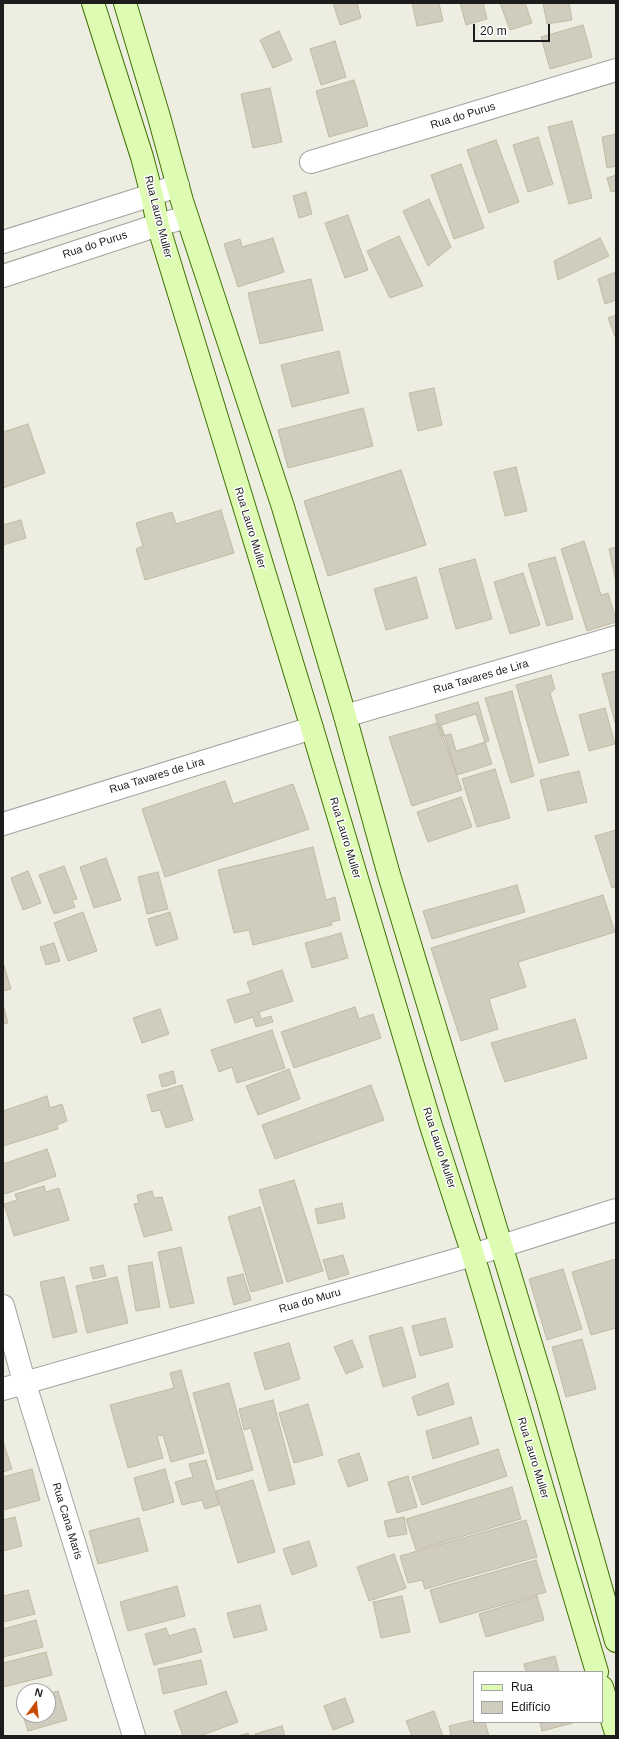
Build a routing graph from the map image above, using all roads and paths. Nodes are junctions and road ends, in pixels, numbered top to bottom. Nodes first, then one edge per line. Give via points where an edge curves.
1 (93, 3) edge
2 (125, 3) edge
3 (616, 70) edge
4 (310, 162) dead end
5 (178, 185) junction
6 (152, 196) junction
7 (188, 217) junction
8 (158, 225) junction
9 (3, 242) edge
10 (3, 276) edge
11 (616, 637) edge
12 (345, 716) junction
13 (312, 728) junction
14 (3, 824) edge
15 (616, 1210) edge
16 (500, 1245) junction
17 (473, 1255) junction
18 (3, 1306) edge
19 (24, 1381) junction
20 (3, 1388) edge
21 (615, 1638) edge
22 (589, 1645) junction
23 (597, 1671) edge
24 (603, 1690) edge
25 (616, 1734) edge
26 (134, 1736) edge

1 - 6 street, Rua Lauro Muller
2 - 5 street
3 - 4 street, Rua do Purus
5 - 6 street
5 - 7 street
6 - 8 street, Rua Lauro Muller
6 - 9 street
7 - 8 street, Rua do Purus
7 - 12 street via 283,507
8 - 10 street, Rua do Purus
8 - 13 street, Rua Lauro Muller
11 - 12 street, Rua Tavares de Lira
12 - 16 street via 389,875
13 - 14 street, Rua Tavares de Lira
13 - 17 street, Rua Lauro Muller via 431,1126
15 - 16 street, Rua do Muru
16 - 17 street, Rua do Muru
16 - 21 street via 549,1404
17 - 19 street, Rua do Muru
17 - 22 street, Rua Lauro Muller
18 - 19 street, Rua Cana Maris
19 - 20 street, Rua do Muru
19 - 26 street, Rua Cana Maris
21 - 22 street
22 - 23 street, Rua Lauro Muller
24 - 25 street

